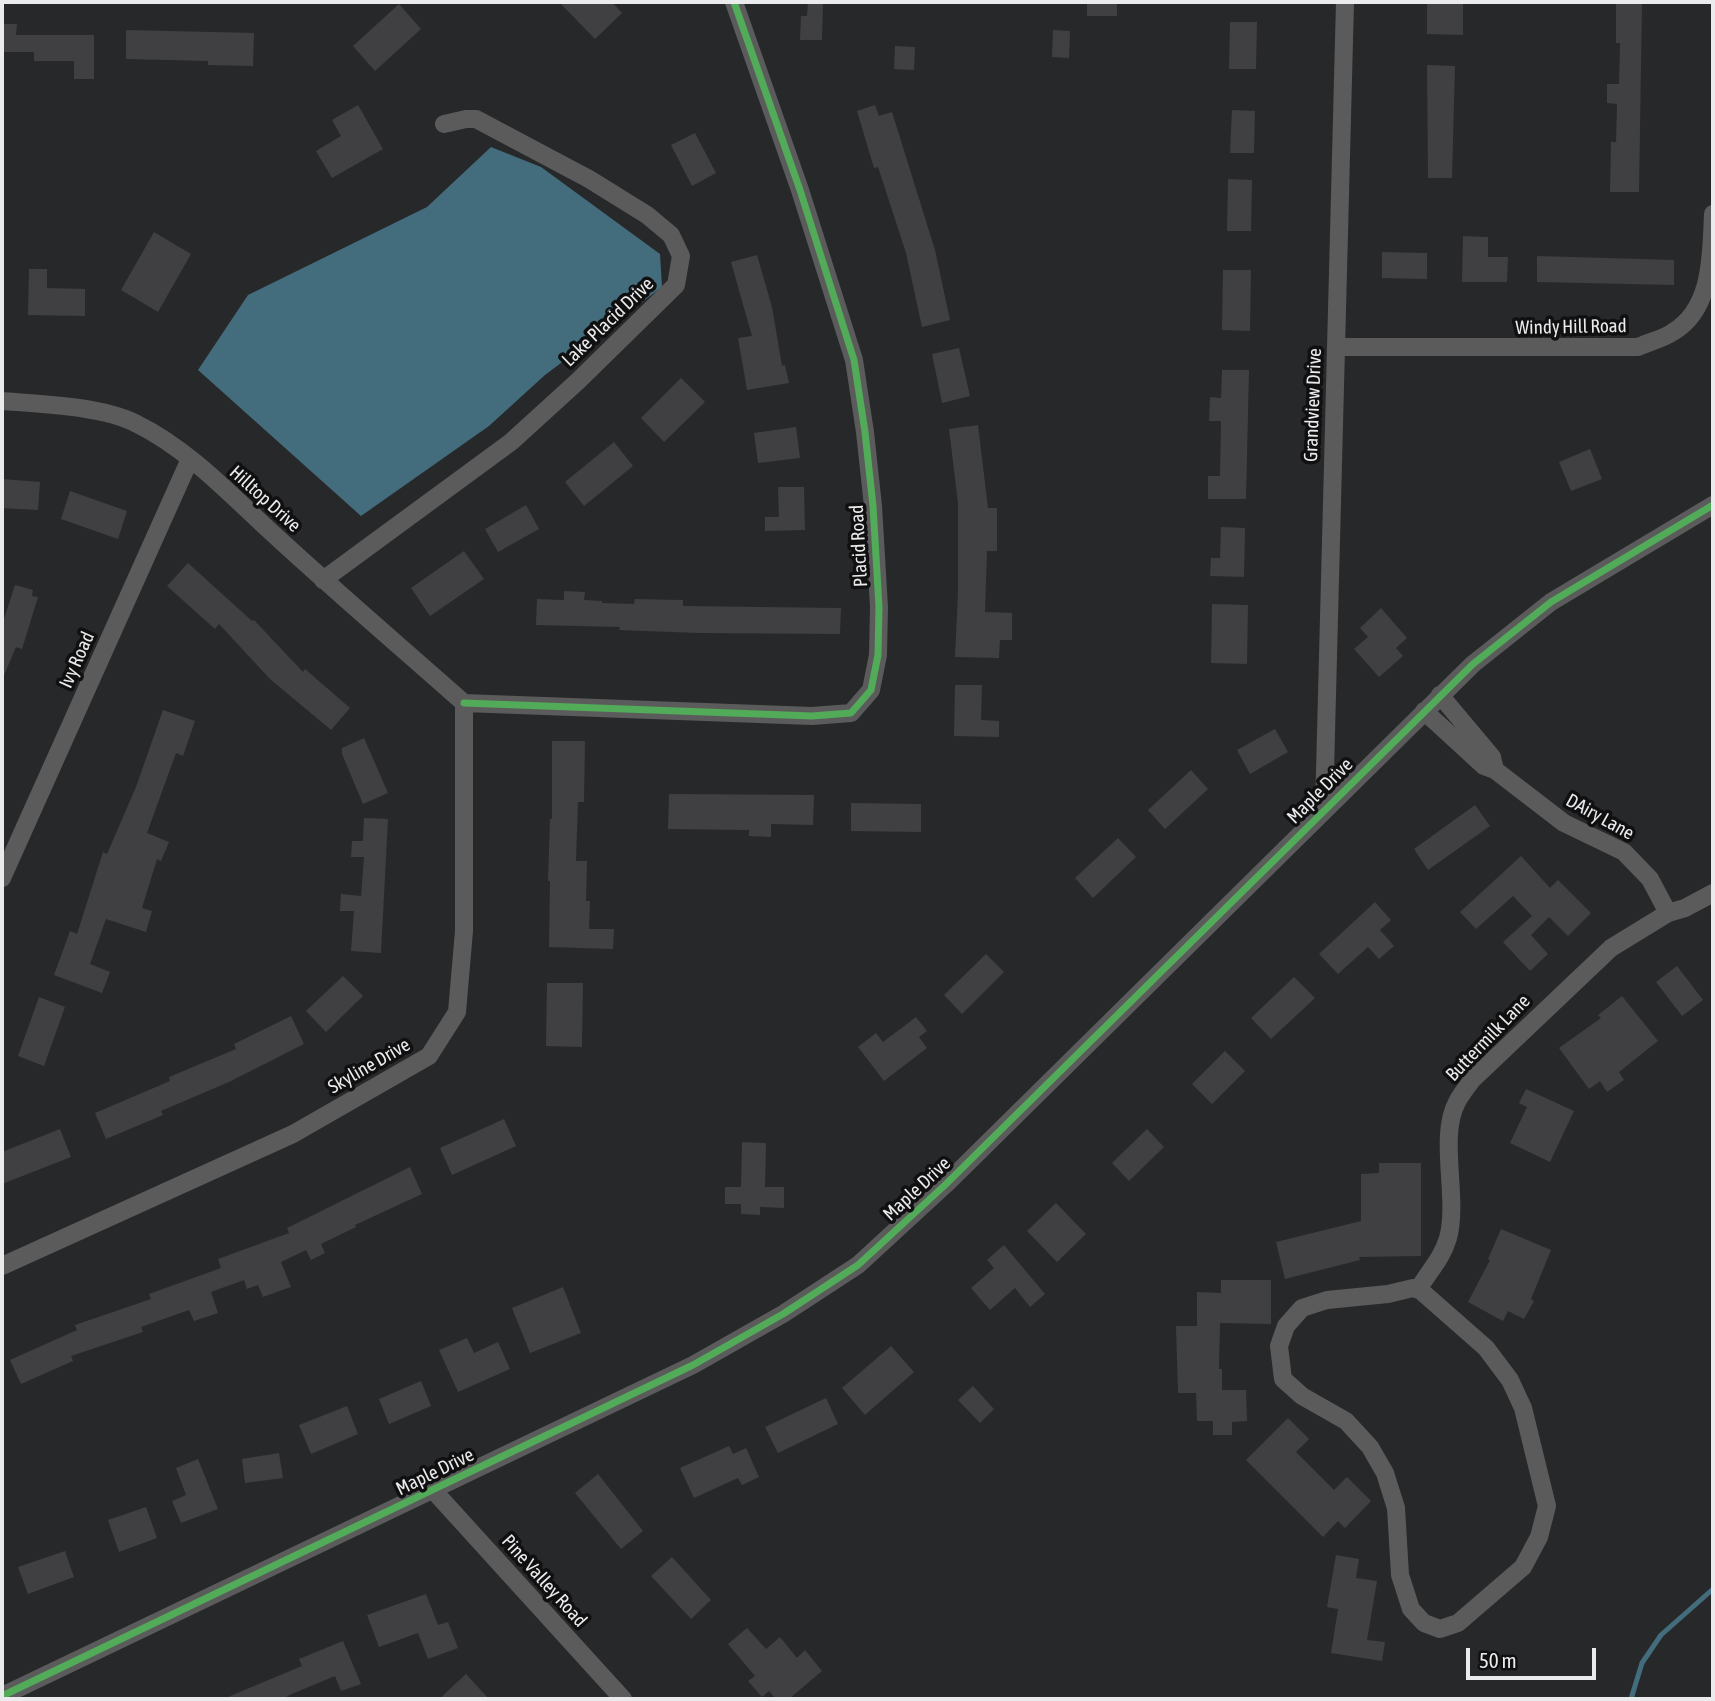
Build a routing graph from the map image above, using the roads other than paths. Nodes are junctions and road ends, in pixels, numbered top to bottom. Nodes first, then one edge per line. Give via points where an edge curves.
1 (734, 2) edge
2 (1345, 2) edge
3 (444, 124) dead end
4 (1713, 214) edge
5 (1336, 347) junction
6 (2, 401) edge
7 (190, 459) junction
8 (1713, 505) edge
9 (323, 580) junction
10 (1440, 695) junction
11 (464, 703) junction
12 (1424, 711) junction
13 (1495, 771) junction
14 (1324, 810) junction
15 (2, 878) edge
16 (1713, 893) edge
17 (1668, 913) junction
18 (2, 1266) edge
19 (1418, 1290) junction
20 (433, 1490) junction
21 (2, 1696) edge
22 (623, 1699) edge

1 - 11 street, Placid Road via 854,360 875,544 878,655 871,690 851,713 812,716
2 - 5 street, Grandview Drive
3 - 9 street, Lake Placid Drive via 477,119 647,215 671,235 681,256 676,285 511,442
4 - 5 street, Windy Hill Road via 1711,270 1696,310 1674,332 1638,347
5 - 14 street, Grandview Drive
6 - 7 street, Hilltop Drive via 82,409 135,422
7 - 9 street, Hilltop Drive
7 - 15 street, Ivy Road
8 - 10 street, Maple Drive via 1550,602
9 - 11 street, Hilltop Drive
10 - 12 street, Maple Drive
10 - 13 street via 1492,757
11 - 18 street, Skyline Drive via 464,931 457,1012 429,1056 293,1134
12 - 13 street
12 - 14 street, Maple Drive
13 - 17 street, DAiry Lane via 1564,823 1624,852 1650,879
14 - 20 street, Maple Drive via 945,1185 858,1265 693,1365
16 - 17 street, Buttermilk Lane
17 - 19 street, Buttermilk Lane via 1611,948 1577,978 1472,1080 1455,1104 1450,1132 1449,1236 1441,1258
19 - 19 street via 1486,1348 1510,1380 1523,1408 1546,1506 1539,1536 1523,1567 1458,1623 1440,1629 1424,1623 1411,1609 1400,1575 1396,1508 1385,1473 1370,1447 1346,1421 1302,1396 1283,1379 1279,1346 1286,1326 1302,1308 1326,1300
20 - 21 street, Maple Drive
20 - 22 street, Pine Valley Road

